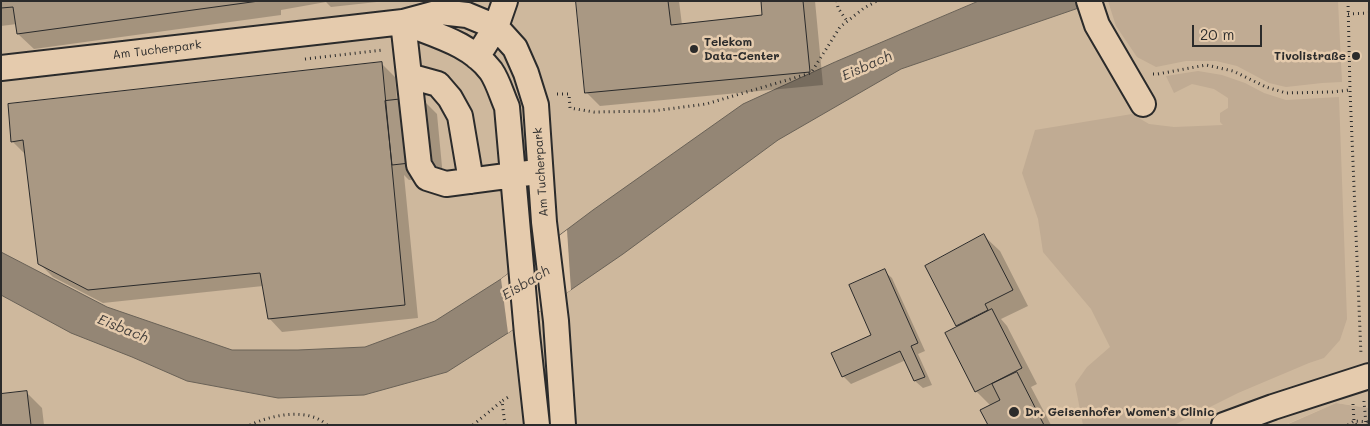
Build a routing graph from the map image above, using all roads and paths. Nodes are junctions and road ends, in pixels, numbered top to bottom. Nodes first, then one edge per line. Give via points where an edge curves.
1 (504, 1) edge
2 (837, 1) edge
3 (877, 1) edge
4 (1089, 1) edge
5 (1348, 1) edge
6 (1369, 13) edge
7 (1348, 14) junction
8 (847, 20) junction
9 (403, 22) junction
10 (496, 27) junction
11 (478, 57) junction
12 (1, 68) edge
13 (1125, 73) junction
14 (408, 76) junction
15 (1350, 90) junction
16 (569, 94) dead end
17 (1143, 104) dead end
18 (542, 171) junction
19 (513, 175) junction
20 (472, 181) junction
21 (1365, 370) edge
22 (502, 401) dead end
23 (1369, 422) edge
24 (250, 425) edge
25 (327, 425) edge
26 (473, 425) edge
27 (537, 425) edge
28 (563, 425) edge
29 (1224, 425) edge
30 (1348, 425) edge

1 - 10 street
2 - 8 path
3 - 8 path
4 - 13 street via 1097,25
5 - 7 path
6 - 7 path
7 - 15 path
8 - 16 path via 811,73 706,104 652,111 594,112 570,108
9 - 10 street, Am Tucherpark via 440,12 467,15
9 - 11 street, Am Tucherpark via 460,45
9 - 12 street, Am Tucherpark
9 - 14 street
10 - 11 street
10 - 18 street, Am Tucherpark via 515,48 526,73 536,105
11 - 19 street, Am Tucherpark via 492,73 507,107
13 - 15 path via 1158,74 1206,65 1233,71 1286,93
13 - 17 street
14 - 20 street via 438,84 450,98 460,116
14 - 20 street via 419,165 427,178 446,184
15 - 21 path
18 - 19 street
18 - 28 street, Am Tucherpark
19 - 20 street
19 - 27 street, Am Tucherpark
21 - 29 street
22 - 26 path
23 - 30 path via 1354,421
24 - 25 path via 282,415 304,414

